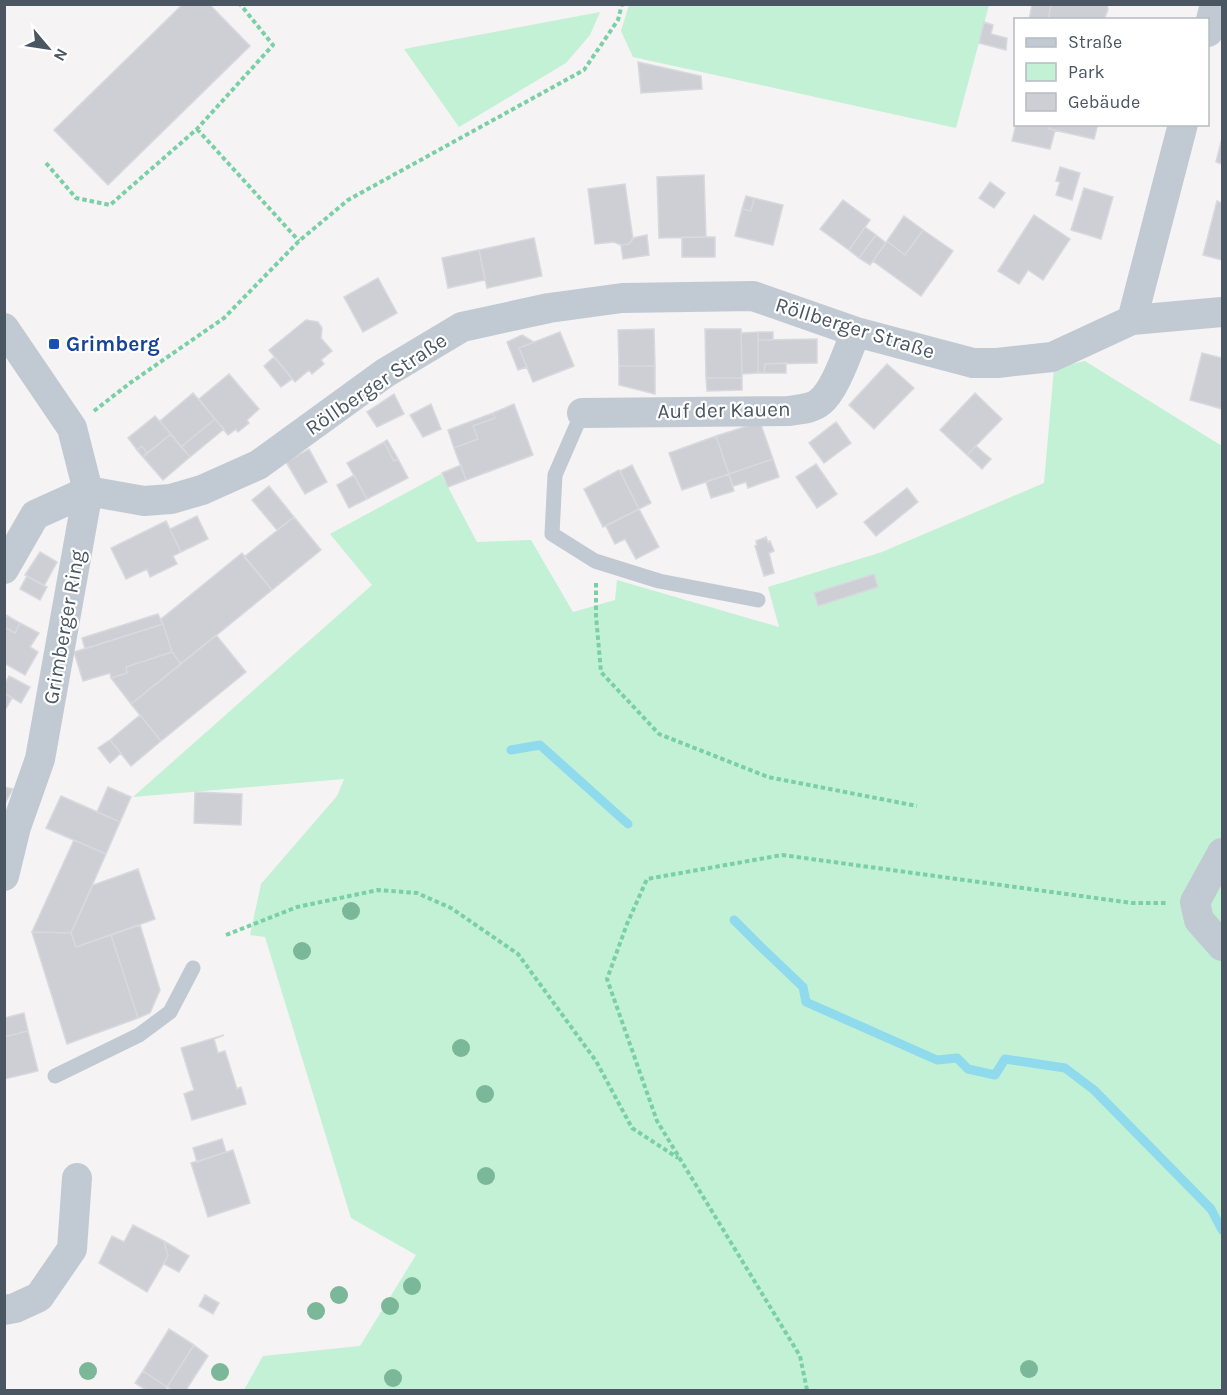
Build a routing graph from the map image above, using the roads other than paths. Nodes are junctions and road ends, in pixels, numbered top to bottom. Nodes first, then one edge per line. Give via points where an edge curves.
1 (1215, 4) edge
2 (1209, 28) edge
3 (1182, 126) edge
4 (1222, 312) edge
5 (1132, 320) junction
6 (4, 328) edge
7 (856, 332) junction
8 (582, 413) joint
9 (88, 491) junction
10 (4, 569) edge
11 (758, 600) dead end
12 (1222, 853) edge
13 (4, 876) edge
14 (1222, 946) edge
15 (193, 968) dead end
16 (55, 1076) dead end
17 (77, 1178) dead end
18 (4, 1310) edge

1 - 2 street
3 - 5 street
4 - 5 street, Röllberger Straße
5 - 7 street, Röllberger Straße via 1052,357 997,363 973,363
6 - 9 street via 72,428
7 - 8 street, Auf der Kauen via 834,386 812,407 789,411
7 - 9 street, Röllberger Straße via 753,296 622,298 549,308 462,327 385,373 258,465 202,489 171,499 144,501
8 - 11 lane via 555,475 552,534 596,561 659,580
9 - 10 street via 35,515
9 - 13 street, Grimberger Ring via 40,759
12 - 14 street via 1195,902 1199,920
15 - 16 lane via 170,1012 139,1035
17 - 18 street via 72,1250 39,1297

